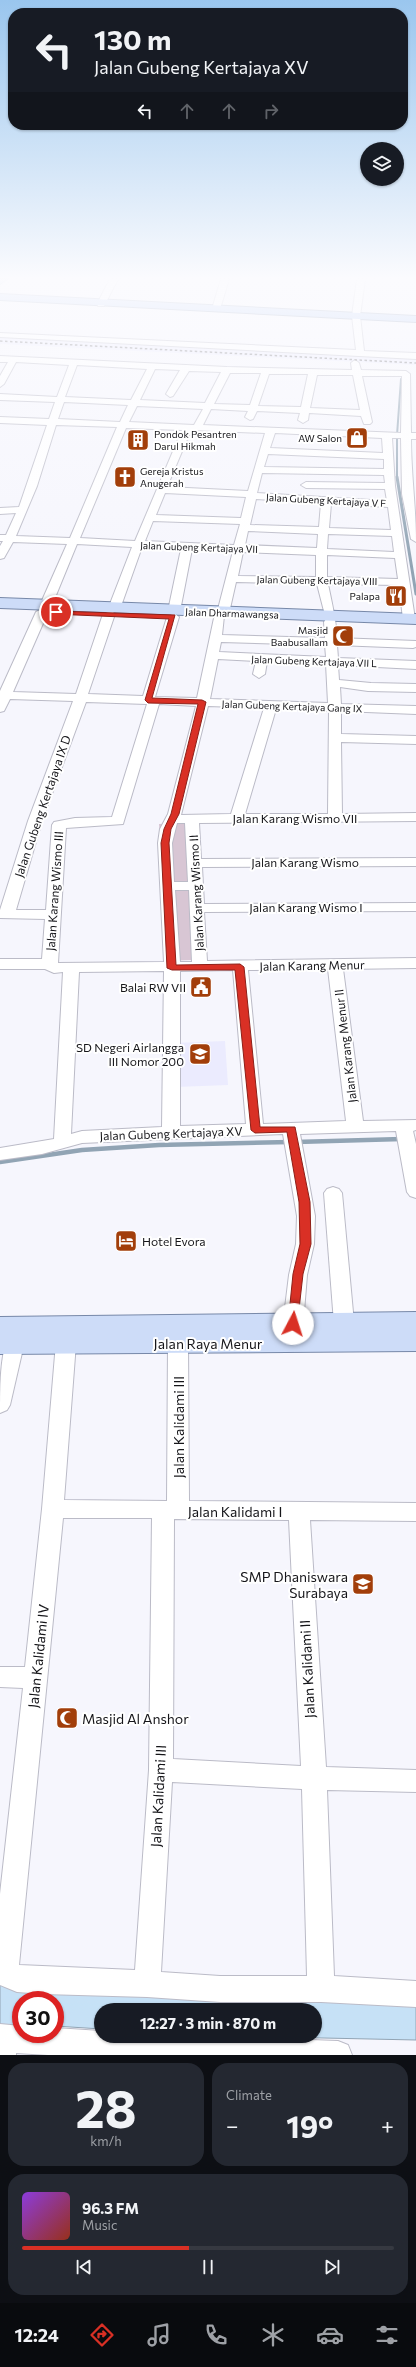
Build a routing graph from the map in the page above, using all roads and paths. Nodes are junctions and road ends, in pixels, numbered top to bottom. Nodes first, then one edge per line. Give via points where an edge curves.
1 (5, 375) edge
2 (69, 375) edge
3 (148, 375) edge
4 (182, 375) edge
5 (223, 375) edge
6 (265, 375) edge
7 (312, 375) edge
8 (355, 375) edge
9 (372, 375) edge
10 (410, 379) edge
11 (0, 384) edge
12 (170, 394) dead end
13 (0, 397) edge
14 (19, 398) junction
15 (59, 399) junction
16 (135, 402) junction
17 (158, 402) junction
18 (208, 405) junction
19 (254, 408) junction
20 (304, 410) junction
21 (411, 410) edge
22 (365, 413) junction
23 (2, 420) edge
24 (52, 422) junction
25 (123, 425) junction
26 (147, 426) junction
27 (193, 428) junction
28 (245, 429) junction
29 (271, 430) junction
30 (301, 431) junction
31 (370, 434) junction
32 (387, 435) junction
33 (405, 436) junction
34 (416, 436) edge
35 (264, 451) junction
36 (388, 456) junction
37 (259, 470) junction
38 (399, 475) edge
39 (306, 485) dead end
40 (390, 486) junction
41 (160, 490) junction
42 (253, 495) junction
43 (326, 500) junction
44 (392, 504) junction
45 (23, 510) junction
46 (0, 511) edge
47 (149, 518) junction
48 (246, 525) junction
49 (325, 531) junction
50 (396, 533) junction
51 (5, 539) edge
52 (416, 539) edge
53 (74, 542) junction
54 (138, 544) junction
55 (187, 546) junction
56 (239, 548) junction
57 (321, 552) junction
58 (399, 555) junction
59 (0, 556) edge
60 (231, 579) junction
61 (322, 581) junction
62 (402, 582) junction
63 (0, 603) edge
64 (44, 609) junction
65 (0, 610) edge
66 (112, 611) junction
67 (173, 614) junction
68 (216, 615) junction
69 (330, 619) junction
70 (412, 622) edge
71 (215, 638) junction
72 (330, 642) junction
73 (413, 644) junction
74 (212, 655) junction
75 (262, 658) junction
76 (416, 658) edge
77 (332, 661) junction
78 (416, 665) edge
79 (259, 674) dead end
80 (333, 683) junction
81 (416, 688) edge
82 (3, 695) edge
83 (80, 699) junction
84 (151, 700) junction
85 (202, 702) junction
86 (271, 706) junction
87 (334, 707) junction
88 (0, 708) edge
89 (416, 710) edge
90 (335, 738) junction
91 (416, 740) edge
92 (416, 817) edge
93 (237, 818) junction
94 (335, 818) junction
95 (173, 819) junction
96 (192, 819) junction
97 (35, 821) junction
98 (59, 825) junction
99 (416, 862) edge
100 (193, 863) junction
101 (167, 886) junction
102 (195, 886) junction
103 (416, 907) edge
104 (196, 908) junction
105 (3, 914) edge
106 (52, 915) junction
107 (416, 963) edge
108 (0, 964) edge
109 (49, 964) junction
110 (335, 964) junction
111 (240, 967) junction
112 (172, 968) junction
113 (200, 968) junction
114 (68, 969) junction
115 (355, 1128) junction
116 (255, 1130) junction
117 (408, 1131) edge
118 (171, 1132) junction
119 (292, 1136) junction
120 (62, 1142) junction
121 (0, 1154) edge
122 (416, 1192) edge
123 (333, 1193) dead end
124 (293, 1324) junction
125 (344, 1324) junction
126 (416, 1328) edge
127 (5, 1338) edge
128 (66, 1343) junction
129 (178, 1344) junction
130 (0, 1405) edge
131 (53, 1510) junction
132 (170, 1511) junction
133 (299, 1512) junction
134 (416, 1512) edge
135 (0, 1677) edge
136 (36, 1678) junction
137 (161, 1770) junction
138 (314, 1778) junction
139 (416, 1781) edge
140 (147, 1984) junction
141 (321, 1989) junction
142 (416, 1994) edge
143 (2, 2044) edge
144 (146, 2052) edge
145 (185, 2052) edge
146 (326, 2055) edge

1 - 11 street
2 - 15 street
3 - 16 street
4 - 12 street
5 - 18 street, Jalan Gubeng Kertajaya IX D
6 - 19 street
7 - 20 street
8 - 22 street
9 - 10 street
10 - 21 street
13 - 14 street
14 - 15 street
14 - 23 street
15 - 16 street
15 - 24 street
16 - 17 street
16 - 25 street
17 - 18 street
17 - 26 street
18 - 19 street
18 - 27 street, Jalan Gubeng Kertajaya IX D
19 - 20 street
19 - 28 street
20 - 22 street
20 - 30 street
21 - 33 street
22 - 31 street
23 - 24 street
24 - 25 street
24 - 45 street
25 - 26 street
25 - 53 street
26 - 27 street
27 - 28 street
27 - 41 street, Jalan Gubeng Kertajaya IX D
28 - 29 street
29 - 30 street
29 - 35 street
30 - 31 street
31 - 32 street
32 - 33 street
32 - 36 street, Jalan Gubeng Kertajaya V F
33 - 34 street
33 - 38 street
35 - 36 street
35 - 37 street
36 - 38 street, Jalan Gubeng Kertajaya V F
37 - 38 street
37 - 42 street
38 - 40 street, Jalan Gubeng Kertajaya V F
38 - 52 street
39 - 40 street
40 - 44 street, Jalan Gubeng Kertajaya V F
41 - 42 street, Jalan Gubeng Kertajaya V F
41 - 47 street, Jalan Gubeng Kertajaya IX D
42 - 43 street, Jalan Gubeng Kertajaya V F
42 - 48 street
43 - 44 street, Jalan Gubeng Kertajaya V F
43 - 49 street
44 - 50 street
45 - 46 street
45 - 51 street
47 - 48 street
47 - 54 street, Jalan Gubeng Kertajaya IX D
48 - 49 street
48 - 56 street
49 - 50 street
49 - 57 street
50 - 58 street
51 - 53 street, Jalan Gubeng Kertajaya VII
51 - 59 street
53 - 54 street, Jalan Gubeng Kertajaya VII
53 - 64 street
54 - 55 street, Jalan Gubeng Kertajaya VII
54 - 66 street, Jalan Gubeng Kertajaya IX D
55 - 56 street, Jalan Gubeng Kertajaya VII
55 - 67 street
56 - 57 street, Jalan Gubeng Kertajaya VII
56 - 60 street
57 - 58 street, Jalan Gubeng Kertajaya VII
57 - 61 street
58 - 62 street
60 - 61 street, Jalan Gubeng Kertajaya VIII
60 - 68 street
61 - 62 street, Jalan Gubeng Kertajaya VIII
61 - 69 street
62 - 70 street
63 - 64 main road, Jalan Dharmawangsa
64 - 65 main road, Jalan Dharmawangsa
64 - 66 main road, Jalan Dharmawangsa
64 - 82 street
66 - 67 main road, Jalan Dharmawangsa
66 - 83 street, Jalan Gubeng Kertajaya IX D
67 - 68 main road, Jalan Dharmawangsa
67 - 84 street
68 - 69 main road, Jalan Dharmawangsa
68 - 71 street
69 - 70 main road, Jalan Dharmawangsa
69 - 72 street
70 - 73 street
71 - 72 street
71 - 74 street
72 - 73 street
72 - 77 street
73 - 76 street
74 - 75 street, Jalan Gubeng Kertajaya VII L
74 - 85 street
75 - 77 street, Jalan Gubeng Kertajaya VII L
75 - 79 street
77 - 78 street, Jalan Gubeng Kertajaya VII L
77 - 80 street
80 - 81 street
80 - 87 street
82 - 83 street, Jalan Gubeng Kertajaya Gang IX
82 - 88 street
83 - 84 street, Jalan Gubeng Kertajaya Gang IX
83 - 97 street, Jalan Gubeng Kertajaya IX D
84 - 85 street, Jalan Gubeng Kertajaya Gang IX
84 - 98 street via 118,822 75,822
85 - 86 street, Jalan Gubeng Kertajaya Gang IX
85 - 95 street
86 - 87 street, Jalan Gubeng Kertajaya Gang IX
86 - 93 street
87 - 89 street, Jalan Gubeng Kertajaya Gang IX
87 - 90 street
90 - 91 street
90 - 94 street
92 - 94 street, Jalan Karang Wismo VII
93 - 94 street, Jalan Karang Wismo VII
93 - 96 street, Jalan Karang Wismo VII
95 - 96 street, Jalan Karang Wismo VII
95 - 101 street via 165,843
96 - 100 street, Jalan Karang Wismo II
97 - 98 street
97 - 105 street, Jalan Gubeng Kertajaya IX D
98 - 106 street, Jalan Karang Wismo III
99 - 100 street, Jalan Karang Wismo
100 - 102 street, Jalan Karang Wismo II
101 - 102 street
101 - 112 street
102 - 104 street, Jalan Karang Wismo II
103 - 104 street, Jalan Karang Wismo I
104 - 113 street, Jalan Karang Wismo II
105 - 106 street
106 - 109 street, Jalan Karang Wismo III
107 - 110 street, Jalan Karang Menur
108 - 109 street
109 - 114 street, Jalan Karang Wismo III via 54,968
110 - 111 street, Jalan Karang Menur
110 - 115 street, Jalan Karang Menur II
111 - 113 street, Jalan Karang Menur
111 - 116 street
112 - 113 street, Jalan Karang Menur
112 - 114 street, Jalan Karang Menur
112 - 118 street
114 - 120 street
115 - 117 street, Jalan Gubeng Kertajaya XV
115 - 119 street, Jalan Gubeng Kertajaya XV
116 - 118 street, Jalan Gubeng Kertajaya XV
116 - 119 street, Jalan Gubeng Kertajaya XV
117 - 122 street
118 - 120 street, Jalan Gubeng Kertajaya XV via 76,1137
119 - 124 street via 306,1216 305,1244 298,1274
120 - 121 street, Jalan Gubeng Kertajaya XV via 42,1148
123 - 125 street
124 - 125 main road, Jalan Raya Menur
124 - 127 main road, Jalan Raya Menur
125 - 126 main road, Jalan Raya Menur
126 - 129 main road, Jalan Raya Menur
127 - 128 main road, Jalan Raya Menur
127 - 130 street
128 - 129 main road, Jalan Raya Menur
128 - 131 street, Jalan Kalidami IV
129 - 132 street, Jalan Kalidami III
131 - 132 street, Jalan Kalidami I
131 - 136 street, Jalan Kalidami IV
132 - 133 street, Jalan Kalidami I
132 - 137 street, Jalan Kalidami III
133 - 134 street, Jalan Kalidami I
133 - 138 street, Jalan Kalidami II
135 - 136 street
136 - 140 street, Jalan Kalidami IV via 5,1969 10,1976 17,1979
137 - 138 street
137 - 140 street, Jalan Kalidami III
138 - 139 street
138 - 141 street, Jalan Kalidami II
140 - 141 street via 220,1989
141 - 142 street
143 - 144 street
144 - 145 street
145 - 146 street

